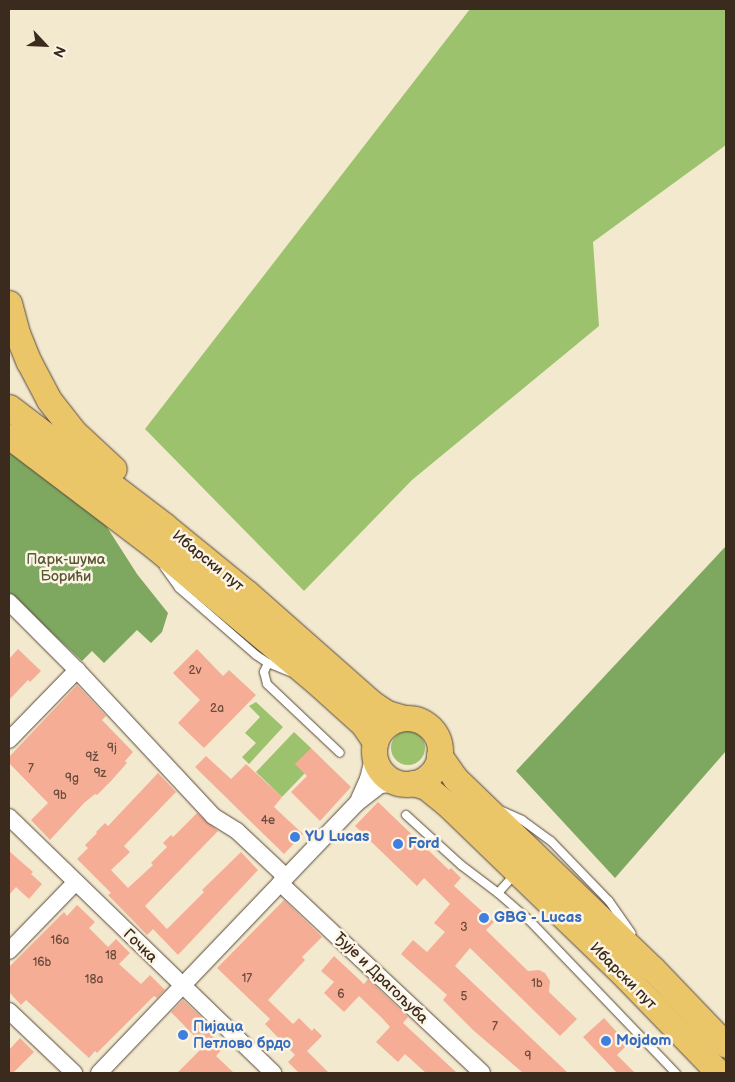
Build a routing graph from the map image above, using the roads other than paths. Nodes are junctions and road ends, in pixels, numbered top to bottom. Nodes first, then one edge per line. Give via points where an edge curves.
1 (9, 303) edge
2 (9, 407) edge
3 (9, 436) edge
4 (160, 537) junction
5 (9, 602) edge
6 (268, 663) junction
7 (77, 670) junction
8 (314, 680) junction
9 (404, 718) junction
10 (9, 740) edge
11 (375, 749) junction
12 (340, 753) dead end
13 (439, 755) junction
14 (407, 783) junction
15 (357, 803) junction
16 (406, 815) dead end
17 (9, 817) edge
18 (517, 871) junction
19 (283, 880) junction
20 (75, 883) junction
21 (498, 893) junction
22 (9, 951) edge
23 (182, 986) junction
24 (9, 1011) edge
25 (726, 1045) edge
26 (74, 1073) edge
27 (99, 1073) edge
28 (273, 1073) edge
29 (482, 1073) edge
30 (676, 1073) edge
31 (719, 1073) edge

1 - 4 main road via 26,355 49,400 94,452 140,490 154,507
2 - 4 main road, Ибарски пут
3 - 4 main road, Ибарски пут
4 - 6 lane via 166,571 179,588
4 - 8 main road, Ибарски пут
4 - 9 main road, Ибарски пут via 246,592 372,703 387,713
5 - 7 street, Ђује и Драгољуба
6 - 8 lane
6 - 12 lane via 264,672 267,684
7 - 10 street
7 - 19 street, Ђује и Драгољуба via 213,816 237,831
8 - 11 main road, Ибарски пут via 363,724
9 - 11 main road via 383,728
9 - 13 main road via 427,725 437,738
11 - 14 main road via 376,763 386,776
11 - 15 street via 368,779
13 - 14 main road via 431,773
13 - 25 main road, Ибарски пут via 455,778 653,969
14 - 15 street via 380,785
14 - 18 main road, Ибарски пут via 426,787
15 - 19 street
16 - 21 lane
17 - 20 street, Гочка
18 - 21 lane
18 - 31 main road, Ибарски пут
19 - 23 street
19 - 29 street, Ђује и Драгољуба
20 - 22 street
20 - 23 street, Гочка
21 - 30 lane
23 - 27 street
23 - 28 street, Гочка
24 - 26 street

